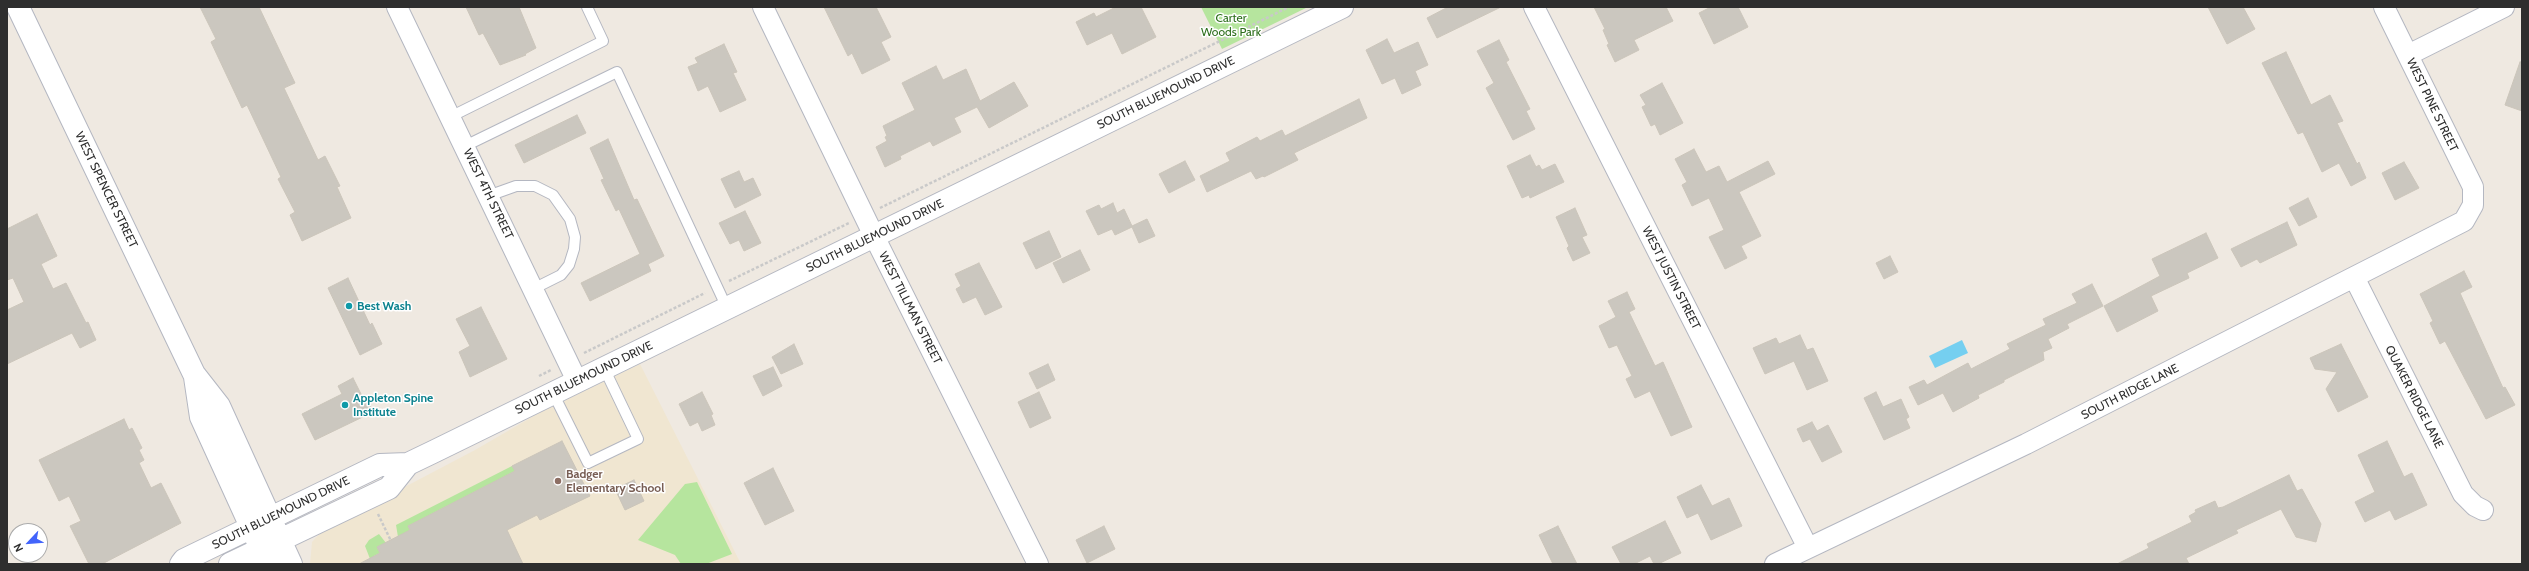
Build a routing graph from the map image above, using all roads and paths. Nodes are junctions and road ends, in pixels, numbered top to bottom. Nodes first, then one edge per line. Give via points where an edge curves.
1 (18, 7) edge
2 (397, 7) edge
3 (587, 7) edge
4 (763, 7) edge
5 (1289, 7) edge
6 (1342, 7) edge
7 (1534, 7) edge
8 (2384, 7) edge
9 (2504, 7) edge
10 (2408, 55) junction
11 (450, 117) junction
12 (465, 146) junction
13 (488, 196) junction
14 (2473, 205) joint
15 (864, 216) junction
16 (874, 236) junction
17 (2354, 277) junction
18 (718, 287) junction
19 (533, 289) junction
20 (727, 308) junction
21 (581, 354) dead end
22 (604, 368) junction
23 (194, 374) junction
24 (577, 381) junction
25 (553, 393) junction
26 (408, 464) junction
27 (2482, 510) dead end
28 (378, 514) dead end
29 (271, 518) junction
30 (251, 527) junction
31 (391, 540) dead end
32 (281, 541) junction
33 (1808, 548) junction
34 (265, 557) edge
35 (181, 564) edge
36 (230, 564) edge
37 (291, 564) edge
38 (1038, 564) edge
39 (1775, 564) edge

1 - 23 main road, WEST SPENCER STREET
2 - 11 street, WEST 4TH STREET
3 - 11 lane via 603,41
4 - 15 street, WEST TILLMAN STREET
5 - 15 path
6 - 16 main road, SOUTH BLUEMOUND DRIVE
7 - 33 street, WEST JUSTIN STREET
8 - 10 street, WEST PINE STREET
9 - 10 street
10 - 14 street, WEST PINE STREET via 2473,187
11 - 12 street, WEST 4TH STREET
12 - 13 street, WEST 4TH STREET
12 - 18 lane via 617,72
13 - 19 street, WEST 4TH STREET
13 - 19 lane via 516,186 535,186 553,195 566,210 575,237 569,265 561,275
14 - 17 street, SOUTH RIDGE LANE via 2464,221 2453,228
15 - 16 street, WEST TILLMAN STREET
15 - 18 path
16 - 20 main road, SOUTH BLUEMOUND DRIVE
16 - 38 street, WEST TILLMAN STREET
17 - 27 street, QUAKER RIDGE LANE via 2463,494
17 - 33 street, SOUTH RIDGE LANE via 2026,444
18 - 20 lane
18 - 21 path
19 - 24 street, WEST 4TH STREET
20 - 22 main road, SOUTH BLUEMOUND DRIVE
22 - 24 main road, SOUTH BLUEMOUND DRIVE
22 - 25 lane via 638,439 588,463
23 - 29 main road, WEST SPENCER STREET via 219,406
23 - 30 main road, WEST SPENCER STREET via 201,417
24 - 25 main road, SOUTH BLUEMOUND DRIVE
25 - 26 main road, SOUTH BLUEMOUND DRIVE
26 - 29 main road, SOUTH BLUEMOUND DRIVE via 380,465
26 - 32 main road, SOUTH BLUEMOUND DRIVE via 389,488
28 - 31 path
29 - 30 main road, SOUTH BLUEMOUND DRIVE
29 - 32 main road, WEST SPENCER STREET
30 - 34 main road, WEST SPENCER STREET
30 - 35 main road, SOUTH BLUEMOUND DRIVE via 184,560
32 - 34 main road, SOUTH BLUEMOUND DRIVE
32 - 37 main road, WEST SPENCER STREET
33 - 39 street, SOUTH RIDGE LANE
34 - 36 main road, SOUTH BLUEMOUND DRIVE

